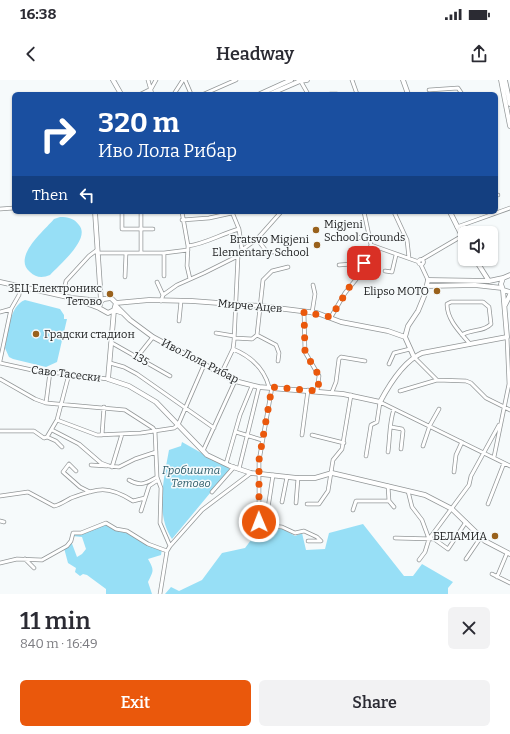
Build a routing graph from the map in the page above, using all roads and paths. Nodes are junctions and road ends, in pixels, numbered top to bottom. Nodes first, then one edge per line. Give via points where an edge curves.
1 (113, 80) edge
2 (148, 80) edge
3 (156, 80) edge
4 (184, 80) edge
5 (236, 80) edge
6 (291, 80) edge
7 (300, 80) edge
8 (307, 80) edge
9 (352, 80) edge
10 (403, 80) edge
11 (501, 80) edge
12 (505, 80) edge
13 (150, 89) junction
14 (429, 90) dead end
15 (119, 92) edge
16 (145, 92) edge
17 (151, 92) edge
18 (175, 92) edge
19 (190, 92) edge
20 (209, 92) edge
21 (264, 92) edge
22 (274, 92) edge
23 (307, 92) edge
24 (356, 92) edge
25 (407, 92) edge
26 (461, 92) edge
27 (510, 104) edge
28 (510, 126) edge
29 (12, 207) edge
30 (510, 208) edge
31 (0, 209) edge
32 (498, 212) edge
33 (95, 214) edge
34 (122, 214) edge
35 (140, 214) edge
36 (182, 214) edge
37 (224, 214) edge
38 (233, 214) edge
39 (279, 214) edge
40 (364, 214) edge
41 (395, 214) edge
42 (451, 214) edge
43 (493, 214) edge
44 (182, 220) junction
45 (456, 227) junction
46 (141, 229) junction
47 (153, 229) dead end
48 (238, 229) junction
49 (458, 230) edge
50 (369, 236) junction
51 (357, 238) dead end
52 (458, 238) edge
53 (257, 239) junction
54 (371, 246) junction
55 (188, 248) junction
56 (242, 250) junction
57 (97, 252) junction
58 (141, 252) junction
59 (288, 252) dead end
60 (126, 253) junction
61 (164, 253) junction
62 (396, 255) junction
63 (238, 256) junction
64 (409, 258) junction
65 (364, 263) junction
66 (422, 263) junction
67 (339, 265) dead end
68 (479, 266) edge
69 (288, 267) dead end
70 (385, 271) dead end
71 (510, 275) edge
72 (164, 276) dead end
73 (125, 277) dead end
74 (503, 278) junction
75 (190, 279) junction
76 (428, 280) junction
77 (464, 280) junction
78 (489, 281) junction
79 (0, 282) edge
80 (157, 282) dead end
81 (313, 285) dead end
82 (427, 286) junction
83 (464, 286) junction
84 (20, 288) junction
85 (503, 289) junction
86 (100, 290) junction
87 (510, 293) edge
88 (163, 295) junction
89 (63, 296) junction
90 (72, 298) junction
91 (108, 298) junction
92 (161, 300) junction
93 (181, 300) junction
94 (101, 301) junction
95 (116, 304) junction
96 (236, 304) junction
97 (261, 306) junction
98 (99, 308) junction
99 (11, 309) junction
100 (505, 309) junction
101 (114, 310) junction
102 (0, 312) edge
103 (304, 312) junction
104 (312, 313) junction
105 (123, 314) junction
106 (331, 317) junction
107 (179, 321) dead end
108 (216, 333) dead end
109 (257, 335) junction
110 (462, 335) junction
111 (153, 337) junction
112 (234, 337) junction
113 (405, 337) junction
114 (507, 337) junction
115 (112, 343) junction
116 (470, 344) junction
117 (233, 349) junction
118 (410, 349) junction
119 (137, 357) junction
120 (414, 357) junction
121 (278, 361) dead end
122 (365, 361) dead end
123 (0, 362) edge
124 (110, 363) junction
125 (389, 364) dead end
126 (204, 365) junction
127 (50, 372) junction
128 (69, 374) junction
129 (221, 374) junction
130 (170, 376) dead end
131 (0, 379) edge
132 (108, 379) junction
133 (436, 380) junction
134 (234, 381) junction
135 (252, 386) junction
136 (259, 387) junction
137 (271, 387) junction
138 (308, 390) junction
139 (318, 391) junction
140 (400, 391) dead end
141 (332, 392) junction
142 (351, 395) junction
143 (509, 396) edge
144 (380, 402) junction
145 (46, 403) junction
146 (61, 405) junction
147 (104, 407) junction
148 (186, 407) junction
149 (505, 407) junction
150 (394, 409) junction
151 (439, 409) dead end
152 (510, 410) edge
153 (57, 420) junction
154 (178, 425) junction
155 (430, 425) junction
156 (499, 425) junction
157 (391, 427) junction
158 (214, 428) junction
159 (52, 430) junction
160 (0, 431) edge
161 (155, 431) junction
162 (236, 432) junction
163 (122, 434) junction
164 (102, 435) junction
165 (302, 435) dead end
166 (312, 435) dead end
167 (248, 436) junction
168 (47, 437) junction
169 (262, 440) junction
170 (462, 442) junction
171 (344, 443) junction
172 (423, 446) dead end
173 (62, 447) dead end
174 (401, 449) dead end
175 (203, 451) junction
176 (156, 452) junction
177 (388, 452) dead end
178 (484, 453) junction
179 (366, 456) dead end
180 (494, 458) junction
181 (504, 463) junction
182 (226, 464) junction
183 (90, 465) dead end
184 (110, 466) junction
185 (510, 466) edge
186 (234, 467) junction
187 (239, 469) junction
188 (76, 471) dead end
189 (454, 472) dead end
190 (251, 473) junction
191 (332, 473) junction
192 (260, 474) junction
193 (274, 475) junction
194 (287, 477) junction
195 (298, 478) junction
196 (158, 479) junction
197 (129, 480) dead end
198 (388, 486) junction
199 (408, 490) junction
200 (90, 492) junction
201 (212, 492) dead end
202 (0, 496) edge
203 (145, 498) junction
204 (389, 501) junction
205 (282, 502) dead end
206 (296, 503) dead end
207 (307, 504) dead end
208 (488, 504) dead end
209 (394, 507) dead end
210 (268, 508) dead end
211 (452, 509) junction
212 (353, 510) dead end
213 (141, 511) dead end
214 (466, 522) junction
215 (481, 537) junction
216 (395, 538) dead end
217 (428, 538) junction
218 (308, 541) dead end
219 (170, 546) junction
220 (167, 551) junction
221 (509, 553) edge
222 (25, 559) junction
223 (466, 559) dead end
224 (420, 560) dead end
225 (0, 564) edge
226 (34, 568) dead end
227 (492, 574) dead end
228 (497, 577) junction
229 (510, 583) edge
230 (160, 594) edge

1 - 15 street
2 - 13 street
3 - 13 street
4 - 18 street
4 - 19 street
5 - 20 street
6 - 21 street
7 - 8 street
7 - 22 street
7 - 23 street
9 - 24 street
10 - 25 street
11 - 28 street
12 - 27 street
13 - 16 street
13 - 17 street
14 - 26 street via 458,88
29 - 31 street
30 - 32 street
33 - 57 street
34 - 46 street via 122,229
35 - 46 street
36 - 44 street
37 - 44 street
38 - 48 street
39 - 53 street
40 - 50 street
41 - 64 street via 405,234
42 - 45 street
43 - 45 street
44 - 55 street
45 - 49 street
46 - 47 street
46 - 58 street
48 - 55 street
48 - 56 street
50 - 51 street
50 - 54 street
52 - 66 street via 427,257
53 - 56 street
53 - 59 street via 266,252
54 - 62 street
54 - 65 street
55 - 61 street
55 - 75 street
56 - 63 street
57 - 60 street
57 - 86 street
57 - 89 street via 89,256 66,281
58 - 60 street
58 - 61 street
60 - 73 street
61 - 72 street
62 - 64 street
62 - 70 street via 392,272
63 - 75 street
63 - 96 street
64 - 66 street
65 - 67 street
65 - 106 street
66 - 76 street
68 - 78 street
69 - 97 street via 272,271 263,280
71 - 74 street
74 - 78 street
74 - 85 street
75 - 88 street
76 - 77 street
76 - 82 street
77 - 78 street
77 - 83 street
79 - 84 street
80 - 88 street
81 - 104 street via 315,294
82 - 83 street
82 - 113 street
83 - 85 street
84 - 89 street
84 - 99 street
85 - 87 street
85 - 100 street
86 - 91 street
86 - 94 street
87 - 100 street
88 - 92 street
89 - 90 street
90 - 94 street
90 - 98 street
91 - 94 street
91 - 95 street
92 - 93 street, Мирче Ацев
92 - 95 street, Мирче Ацев
93 - 96 street, Мирче Ацев
93 - 107 street
94 - 98 street
95 - 101 street
95 - 105 street
96 - 97 street, Мирче Ацев
96 - 112 street
97 - 103 street, Мирче Ацев
97 - 109 street
98 - 101 street via 108,313
99 - 102 street
99 - 123 street
100 - 114 street
101 - 105 street
101 - 115 street
103 - 104 street, Мирче Ацев
103 - 139 street via 305,352 319,376
104 - 106 street, Мирче Ацев
105 - 111 street, Иво Лола Рибар
106 - 113 street, Мирче Ацев via 341,322
108 - 112 street
109 - 112 street via 252,339
109 - 121 street via 276,345
110 - 110 street via 449,317 447,304 483,302 489,307 491,324 487,328 468,331
110 - 116 street
111 - 119 street
111 - 126 street, Иво Лола Рибар
112 - 117 street
113 - 118 street
114 - 116 street
114 - 143 street
115 - 119 street, 135
115 - 124 street
116 - 120 street via 422,353
117 - 129 street
117 - 137 street via 253,360
118 - 120 street
118 - 125 street via 394,353
119 - 130 street, 135
120 - 133 street
120 - 144 street
122 - 141 street via 341,357
123 - 127 street, Саво Тасески
124 - 132 street
124 - 148 street via 137,374
126 - 129 street, Иво Лола Рибар
126 - 148 street
127 - 128 street, Саво Тасески
127 - 145 street
128 - 132 street, Саво Тасески
128 - 146 street
129 - 134 street, Иво Лола Рибар
131 - 145 street
132 - 154 street, Саво Тасески via 145,395 166,411
133 - 140 street
133 - 149 street via 466,381 486,398
134 - 135 street, Иво Лола Рибар
134 - 158 street
135 - 136 street, Иво Лола Рибар
135 - 162 street
136 - 137 street, Иво Лола Рибар
136 - 167 street
137 - 138 street, Иво Лола Рибар
137 - 169 street
138 - 139 street, Иво Лола Рибар
138 - 165 street
139 - 141 street, Иво Лола Рибар
141 - 142 street, Иво Лола Рибар
142 - 144 street, Иво Лола Рибар
142 - 171 street
143 - 149 street
144 - 150 street
144 - 179 street via 377,422 372,423 369,432
145 - 146 street
146 - 147 street
146 - 153 street
147 - 161 street via 125,410
147 - 164 street
148 - 154 street
148 - 158 street
149 - 152 street
149 - 156 street
150 - 155 street
150 - 157 street via 390,419
151 - 155 street
153 - 159 street
153 - 164 street
154 - 161 street
154 - 175 street, Саво Тасески
155 - 170 street
155 - 172 street
156 - 178 street
156 - 180 street
157 - 174 street via 403,431
157 - 177 street
158 - 175 street
159 - 168 street
159 - 184 street via 79,444 101,463
160 - 168 street via 30,430 44,438
161 - 163 street
161 - 176 street
162 - 167 street
162 - 182 street
163 - 164 street
163 - 184 street
166 - 171 street
167 - 169 street
167 - 187 street
168 - 173 street
169 - 192 street
170 - 178 street
170 - 189 street via 456,455
171 - 191 street via 340,454 333,460
175 - 182 street, Саво Тасески
176 - 184 street via 121,466
176 - 196 street
178 - 180 street
178 - 211 street via 471,476 469,485
180 - 181 street
181 - 185 street
181 - 208 street
182 - 186 street, Саво Тасески
183 - 184 street
186 - 187 street, Саво Тасески
186 - 201 street
187 - 190 street, Саво Тасески
188 - 200 street via 69,464 63,472
190 - 192 street, Саво Тасески
190 - 219 street via 202,510
191 - 195 street, Саво Тасески via 315,478
191 - 198 street
191 - 207 street via 325,498 319,504
192 - 193 street, Саво Тасески
192 - 218 street via 259,524 282,526 295,533 304,531 321,541
193 - 194 street, Саво Тасески
193 - 210 street
194 - 195 street, Саво Тасески
194 - 205 street
195 - 206 street
196 - 197 street via 145,485 134,484
196 - 203 street via 149,486
196 - 219 street via 161,488 160,523
198 - 199 street
198 - 204 street
199 - 211 street
199 - 217 street via 412,507 422,520
200 - 202 street via 54,506 28,492
200 - 203 street via 111,489 133,500
203 - 213 street
204 - 209 street
204 - 212 street via 356,501
211 - 214 street
211 - 217 street
214 - 215 street
214 - 217 street via 449,548
215 - 221 street
215 - 223 street
216 - 217 street
217 - 224 street
219 - 220 street
220 - 222 street via 106,523 80,533 73,533 67,546 42,560
220 - 230 street
221 - 228 street
222 - 225 street
222 - 226 street
227 - 228 street
228 - 229 street

